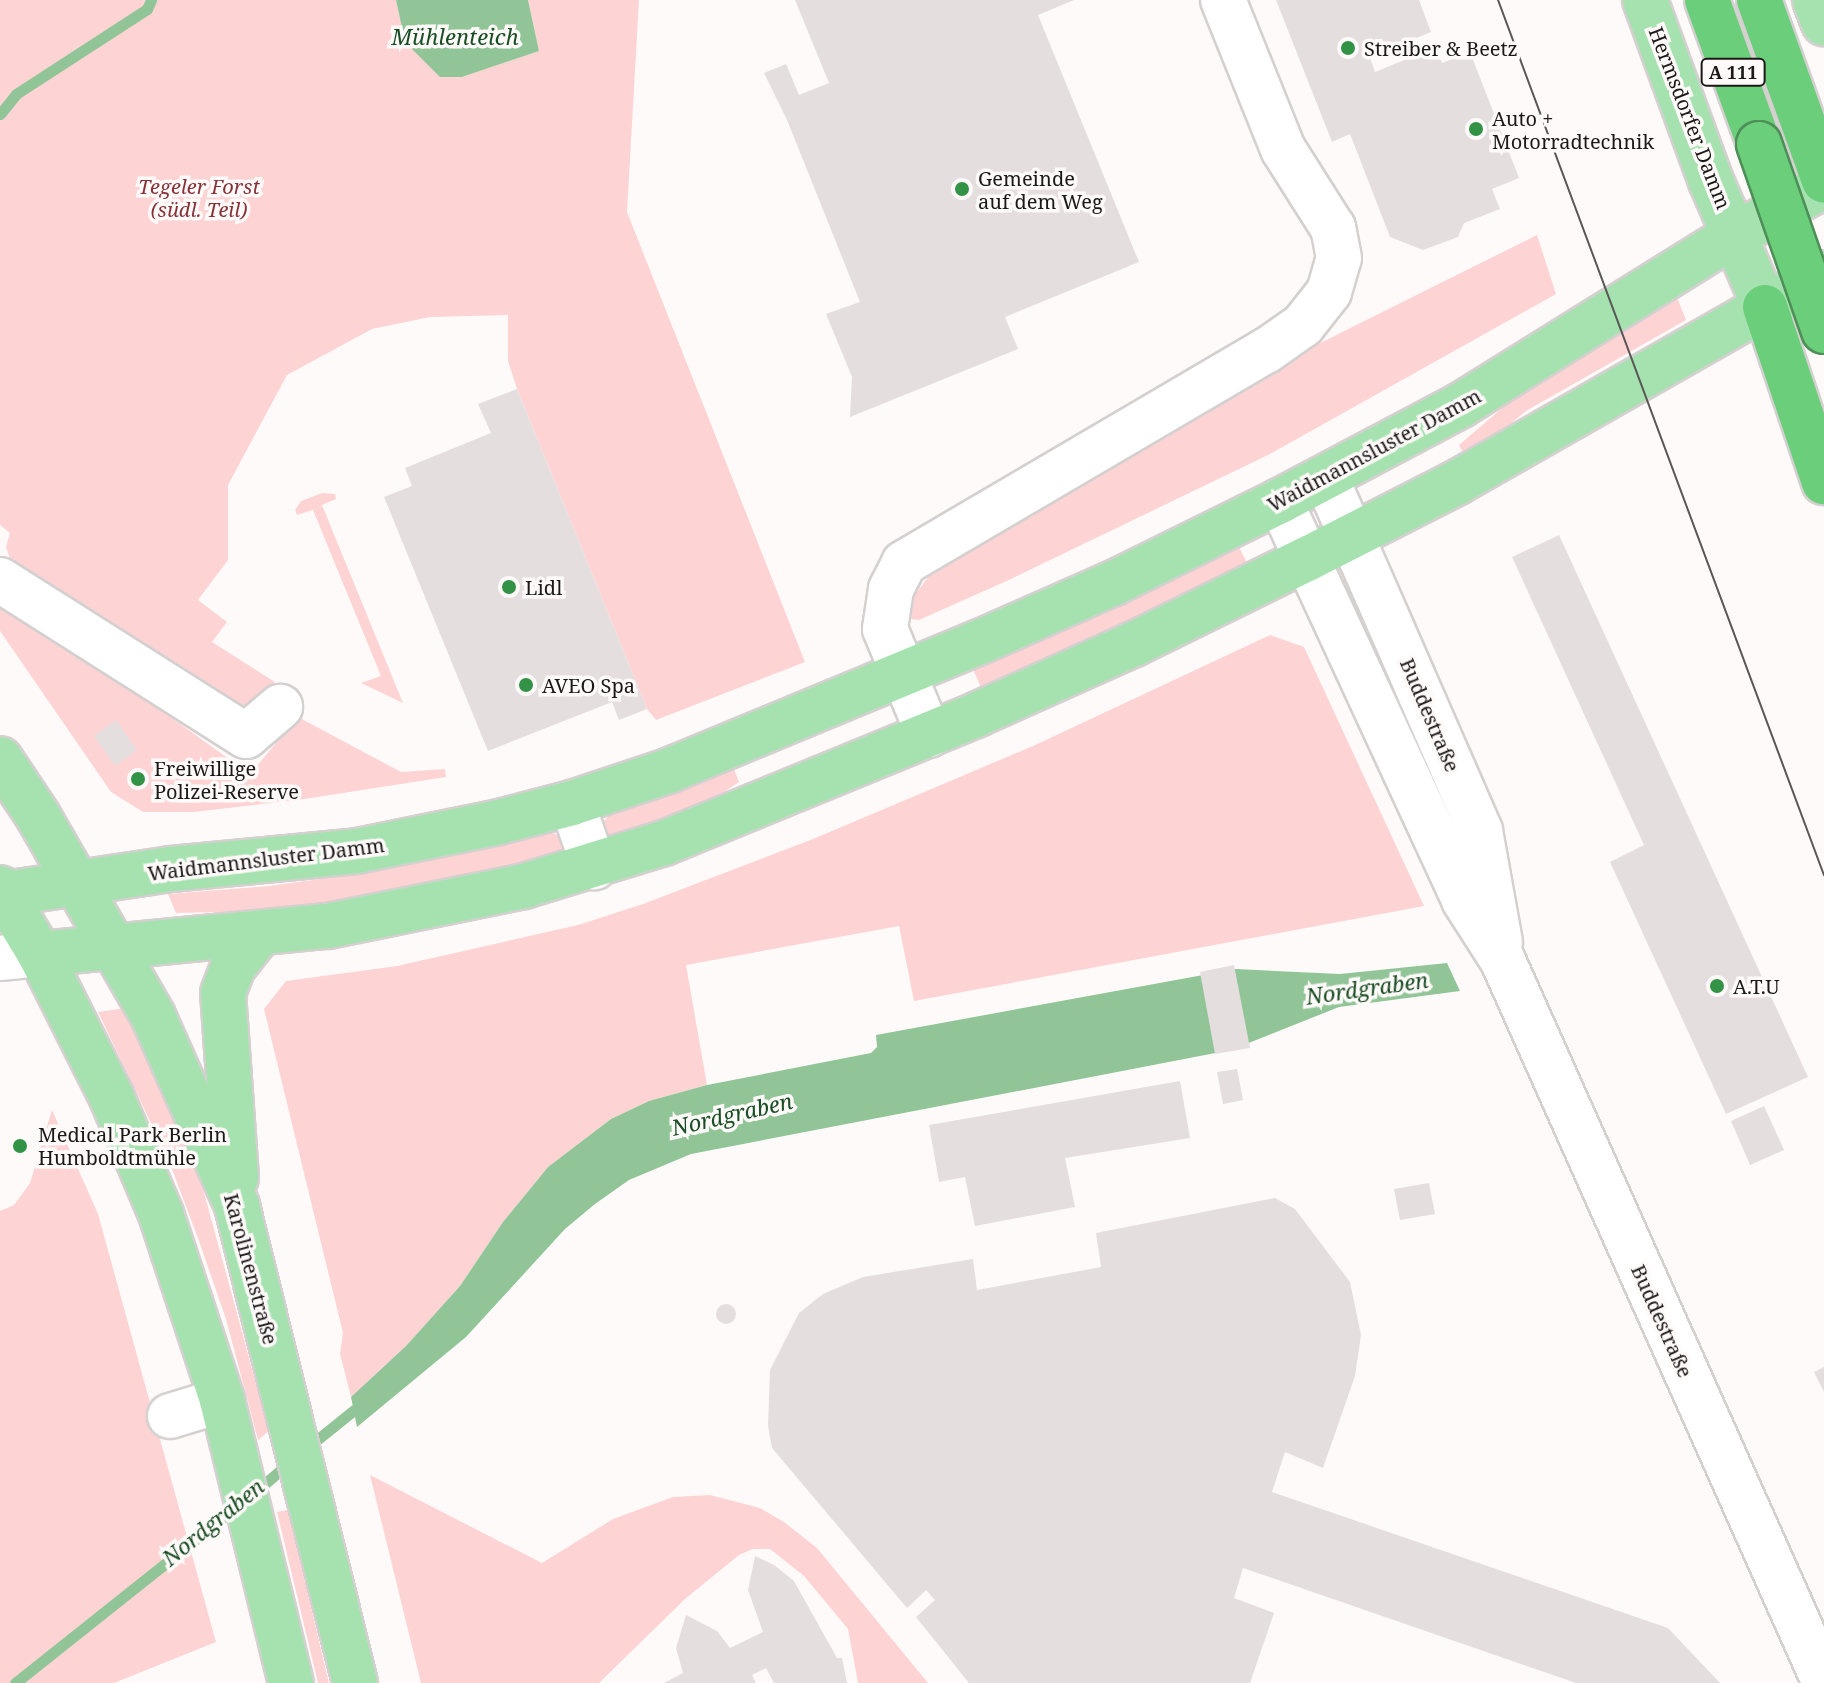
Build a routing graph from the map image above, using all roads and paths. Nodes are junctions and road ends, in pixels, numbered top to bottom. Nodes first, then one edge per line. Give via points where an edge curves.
1 (1223, 0) edge
2 (1645, 0) edge
3 (1707, 0) edge
4 (1759, 0) edge
5 (1815, 0) edge
6 (1824, 23) edge
7 (1824, 183) edge
8 (1736, 234) junction
9 (1824, 273) edge
10 (1765, 307) junction
11 (1824, 331) edge
12 (1326, 478) junction
13 (1824, 482) edge
14 (1280, 501) junction
15 (1352, 537) junction
16 (1307, 559) junction
17 (0, 580) edge
18 (903, 676) junction
19 (280, 707) dead end
20 (929, 735) junction
21 (0, 759) edge
22 (572, 803) junction
23 (594, 867) junction
24 (76, 883) junction
25 (1, 892) edge
26 (260, 933) junction
27 (112, 947) junction
28 (20, 956) edge
29 (1503, 961) junction
30 (237, 1206) junction
31 (222, 1400) junction
32 (170, 1416) dead end
33 (1824, 1681) edge
34 (291, 1683) edge
35 (355, 1683) edge

1 - 18 street via 1283,149 1333,228 1339,258 1329,292 1303,325 1266,351 904,563 891,589 885,629
2 - 8 main road, Hermsdorfer Damm via 1711,181
3 - 11 highway, A 111, bridge
4 - 7 highway, A 111
5 - 6 main road
7 - 8 main road, Waidmannsluster Damm
8 - 10 main road, Hermsdorfer Damm
8 - 12 main road, Waidmannsluster Damm via 1461,405
9 - 10 main road
10 - 13 highway
10 - 15 main road
12 - 14 main road, Waidmannsluster Damm
12 - 15 street, Buddestraße
14 - 16 street, Buddestraße
14 - 18 main road, Waidmannsluster Damm via 1114,583
15 - 16 main road
15 - 29 street, Buddestraße via 1480,831
16 - 20 main road via 1134,644
16 - 29 street, Buddestraße via 1464,900
17 - 19 street via 246,736
18 - 20 street
18 - 22 main road, Waidmannsluster Damm via 668,771
20 - 23 main road
21 - 24 main road, Karolinenstraße
22 - 23 street
22 - 24 main road, Waidmannsluster Damm via 357,851
23 - 26 main road via 425,908
24 - 25 main road, Waidmannsluster Damm
24 - 27 main road, Karolinenstraße
25 - 28 main road
26 - 27 main road
26 - 30 main road via 237,959 223,993
27 - 28 main road
27 - 30 main road, Karolinenstraße via 184,1080
28 - 31 main road via 141,1163
29 - 33 street, Buddestraße
30 - 35 main road, Karolinenstraße
31 - 32 street
31 - 34 main road

